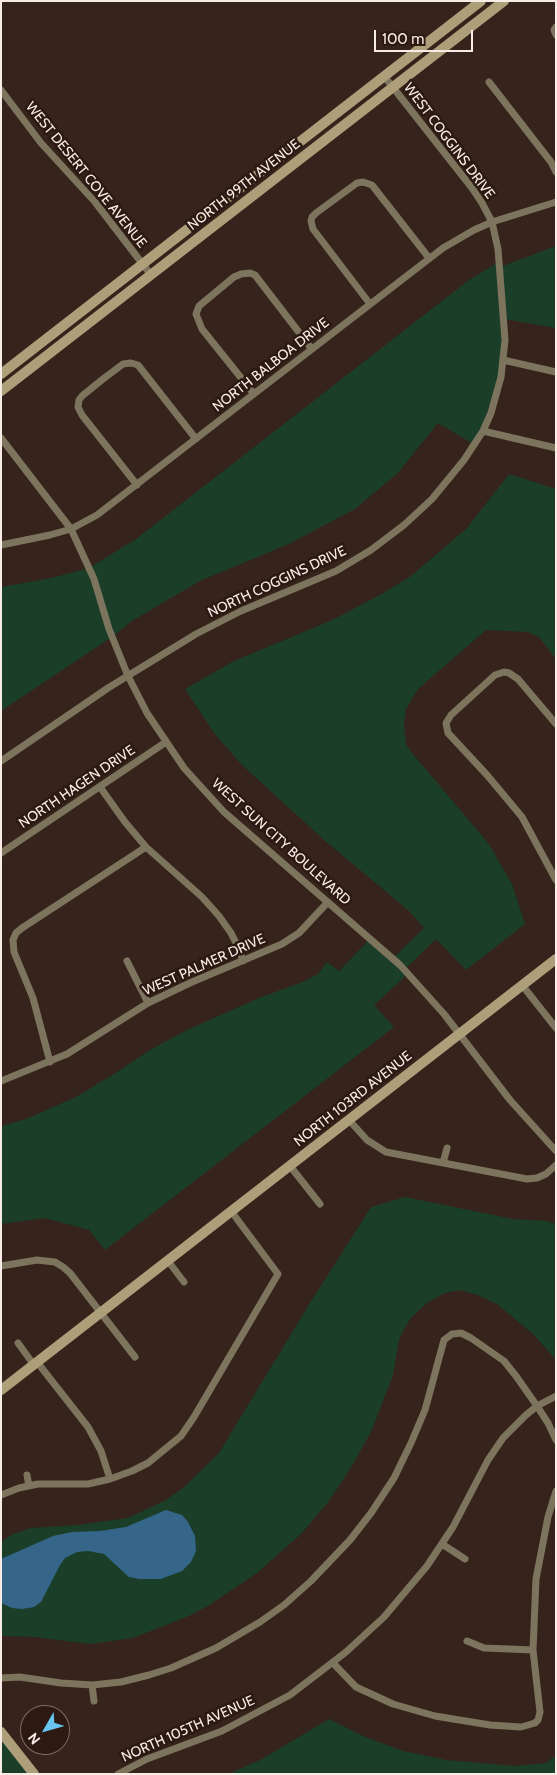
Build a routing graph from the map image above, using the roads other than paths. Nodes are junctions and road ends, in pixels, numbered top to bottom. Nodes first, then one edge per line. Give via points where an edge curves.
1 (481, 1) edge
2 (504, 1) edge
3 (462, 16) junction
4 (471, 27) junction
5 (384, 76) junction
6 (489, 82) dead end
7 (392, 87) junction
8 (1, 90) edge
9 (556, 172) edge
10 (556, 202) edge
11 (492, 222) junction
12 (429, 258) junction
13 (142, 264) junction
14 (151, 275) junction
15 (370, 304) junction
16 (74, 317) junction
17 (83, 328) junction
18 (311, 348) junction
19 (504, 360) junction
20 (556, 372) edge
21 (1, 374) edge
22 (1, 391) edge
23 (254, 394) junction
24 (483, 431) junction
25 (1, 438) edge
26 (196, 439) junction
27 (556, 448) edge
28 (137, 485) junction
29 (71, 529) junction
30 (1, 545) edge
31 (128, 676) junction
32 (556, 724) edge
33 (166, 742) junction
34 (1, 760) edge
35 (100, 787) junction
36 (146, 847) junction
37 (1, 853) edge
38 (556, 880) edge
39 (328, 902) junction
40 (556, 959) edge
41 (127, 961) dead end
42 (243, 961) junction
43 (522, 985) junction
44 (148, 1003) junction
45 (556, 1028) edge
46 (459, 1034) junction
47 (50, 1062) junction
48 (1, 1081) edge
49 (349, 1120) junction
50 (447, 1148) dead end
51 (556, 1151) edge
52 (443, 1163) junction
53 (556, 1165) edge
54 (290, 1166) junction
55 (320, 1204) dead end
56 (231, 1211) junction
57 (168, 1261) junction
58 (1, 1266) edge
59 (184, 1282) dead end
60 (101, 1312) junction
61 (18, 1343) dead end
62 (135, 1357) dead end
63 (36, 1363) junction
64 (1, 1390) edge
65 (556, 1396) edge
66 (537, 1406) junction
67 (556, 1440) edge
68 (27, 1475) dead end
69 (110, 1479) junction
70 (29, 1486) junction
71 (556, 1491) edge
72 (1, 1495) edge
73 (442, 1544) junction
74 (465, 1559) dead end
75 (467, 1641) dead end
76 (533, 1650) junction
77 (333, 1663) junction
78 (1, 1678) edge
79 (92, 1685) junction
80 (94, 1701) dead end
81 (1, 1732) edge
82 (34, 1774) edge
83 (118, 1774) edge

1 - 3 main road, NORTH 99TH AVENUE
2 - 4 main road, NORTH 99TH AVENUE
3 - 4 main road
3 - 5 main road, NORTH 99TH AVENUE
4 - 7 main road, NORTH 99TH AVENUE
5 - 7 street, WEST COGGINS DRIVE
5 - 13 main road, NORTH 99TH AVENUE
6 - 9 street
7 - 11 street, WEST COGGINS DRIVE via 472,188
7 - 14 main road, NORTH 99TH AVENUE
8 - 13 street, WEST DESERT COVE AVENUE via 41,142 95,202
10 - 11 street, NORTH BALBOA DRIVE
11 - 12 street, NORTH BALBOA DRIVE
11 - 19 street, NORTH COGGINS DRIVE via 503,306
12 - 15 street, NORTH BALBOA DRIVE
12 - 15 street via 372,185 357,183 333,200 312,217 311,225
13 - 14 street, WEST DESERT COVE AVENUE
13 - 16 main road, NORTH 99TH AVENUE
14 - 17 main road, NORTH 99TH AVENUE
15 - 18 street, NORTH BALBOA DRIVE
16 - 17 main road
16 - 21 main road, NORTH 99TH AVENUE
17 - 22 main road, NORTH 99TH AVENUE
18 - 23 street, NORTH BALBOA DRIVE
18 - 23 street via 255,275 234,276 196,310 198,322
19 - 20 street
19 - 24 street, NORTH COGGINS DRIVE via 497,394
23 - 26 street, NORTH BALBOA DRIVE
24 - 27 street
24 - 31 street, NORTH COGGINS DRIVE via 432,499 370,550 336,571 214,624
25 - 29 street, WEST SUN CITY BOULEVARD
26 - 28 street, NORTH BALBOA DRIVE
26 - 28 street via 138,365 123,364 103,379 82,396 78,407
28 - 29 street, NORTH BALBOA DRIVE via 97,515
29 - 30 street, NORTH BALBOA DRIVE
29 - 31 street, WEST SUN CITY BOULEVARD via 94,579
31 - 33 street, WEST SUN CITY BOULEVARD
31 - 34 street, NORTH COGGINS DRIVE
32 - 38 street via 525,686 509,673 496,675 446,723 448,733 512,802
33 - 35 street, NORTH HAGEN DRIVE
33 - 39 street, WEST SUN CITY BOULEVARD via 184,768 224,812
35 - 36 street
35 - 37 street, NORTH HAGEN DRIVE
36 - 42 street via 220,916
36 - 47 street via 16,933 14,952 37,1011
39 - 42 street, WEST PALMER DRIVE via 299,933
39 - 46 street, WEST SUN CITY BOULEVARD via 400,965
40 - 43 main road, NORTH 103RD AVENUE
41 - 44 street
42 - 44 street, WEST PALMER DRIVE
43 - 45 street
43 - 46 main road, NORTH 103RD AVENUE
44 - 47 street, WEST PALMER DRIVE
46 - 49 main road, NORTH 103RD AVENUE
46 - 51 street, WEST SUN CITY BOULEVARD via 510,1100
47 - 48 street, WEST PALMER DRIVE
49 - 52 street via 367,1140 386,1152
49 - 54 main road, NORTH 103RD AVENUE
50 - 52 street
52 - 53 street via 527,1180 546,1174
54 - 55 street
54 - 56 main road, NORTH 103RD AVENUE
56 - 57 main road, NORTH 103RD AVENUE
56 - 69 street via 278,1274 181,1436 148,1463
57 - 59 street
57 - 60 main road, NORTH 103RD AVENUE
58 - 60 street via 37,1260 55,1262 70,1273
60 - 62 street
60 - 63 main road, NORTH 103RD AVENUE
61 - 63 street
63 - 64 main road, NORTH 103RD AVENUE
63 - 69 street via 88,1427 101,1451
65 - 66 street, NORTH 105TH AVENUE
66 - 67 street
66 - 73 street, NORTH 105TH AVENUE via 517,1422 496,1446
66 - 79 street via 516,1376 495,1354 461,1333 448,1336 425,1410 394,1478 361,1527 311,1581 260,1622 203,1654 149,1675
68 - 70 street
69 - 70 street via 88,1484
70 - 72 street
71 - 76 street via 536,1579
73 - 74 street
73 - 77 street, NORTH 105TH AVENUE via 397,1602 361,1640
75 - 76 street via 484,1648
76 - 77 street via 540,1712 535,1723 521,1727 454,1720 393,1704 356,1687
77 - 83 street, NORTH 105TH AVENUE via 290,1696 222,1731 147,1759
78 - 79 street
79 - 80 street
81 - 82 main road

